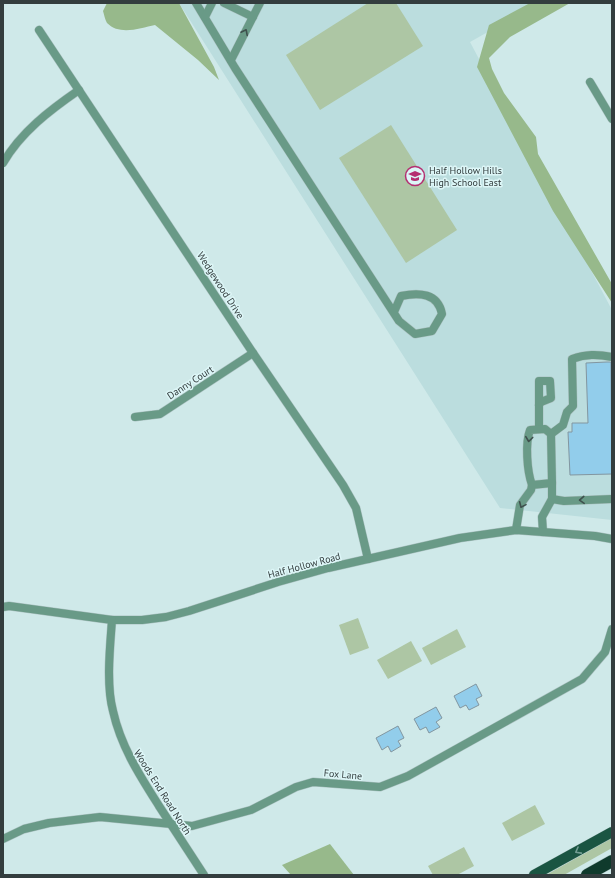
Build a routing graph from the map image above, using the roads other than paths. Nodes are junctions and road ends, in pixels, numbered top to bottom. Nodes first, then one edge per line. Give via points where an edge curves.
1 (196, 3) edge
2 (212, 3) edge
3 (224, 3) edge
4 (260, 3) edge
5 (236, 6) edge
6 (205, 17) junction
7 (253, 17) junction
8 (39, 30) dead end
9 (231, 60) junction
10 (590, 82) dead end
11 (79, 90) junction
12 (612, 119) edge
13 (3, 163) edge
14 (394, 312) junction
15 (253, 353) junction
16 (612, 357) edge
17 (538, 405) dead end
18 (135, 418) dead end
19 (539, 429) junction
20 (551, 434) junction
21 (552, 483) junction
22 (532, 485) junction
23 (552, 499) junction
24 (612, 499) edge
25 (516, 530) junction
26 (543, 532) junction
27 (612, 539) edge
28 (368, 559) junction
29 (3, 607) edge
30 (112, 620) junction
31 (612, 629) edge
32 (609, 654) edge
33 (171, 824) junction
34 (612, 832) edge
35 (3, 839) edge
36 (612, 861) edge
37 (204, 875) edge
38 (534, 875) edge
39 (587, 875) edge

1 - 6 street
2 - 6 street
3 - 5 street
4 - 7 street
5 - 7 street
6 - 9 street
9 -> 7 street
8 - 11 street, Wedgewood Drive
9 - 14 street
10 - 12 street
11 - 13 street via 32,128
11 - 15 street, Wedgewood Drive
14 - 14 street via 399,321 414,334 432,331 442,314 440,305 428,295 410,294 401,296
15 - 18 street, Danny Court via 160,414
15 - 28 street, Wedgewood Drive via 356,508
16 - 20 street via 597,354 572,359 573,406 567,412 563,425
17 - 19 street
19 - 20 street via 545,429
19 -> 22 street via 530,430 528,437 528,475
20 - 21 street
21 - 22 street
21 - 23 street
22 -> 25 street via 520,506
24 -> 23 street
23 - 26 street via 542,517
25 - 26 street, Half Hollow Road
25 - 28 street, Half Hollow Road via 460,538
26 - 27 street, Half Hollow Road
28 - 30 street, Half Hollow Road via 278,582 166,617
29 - 30 street, Half Hollow Road
30 - 33 street, Woods End Road North via 112,710 129,757
31 - 32 street, Fox Lane
32 - 33 street, Fox Lane via 582,678 408,776 380,787 313,782 296,787 250,810 192,826
33 - 35 street, Fox Lane via 100,818 72,820 24,829
33 - 37 street, Woods End Road North
34 -> 38 main road
36 - 39 highway

